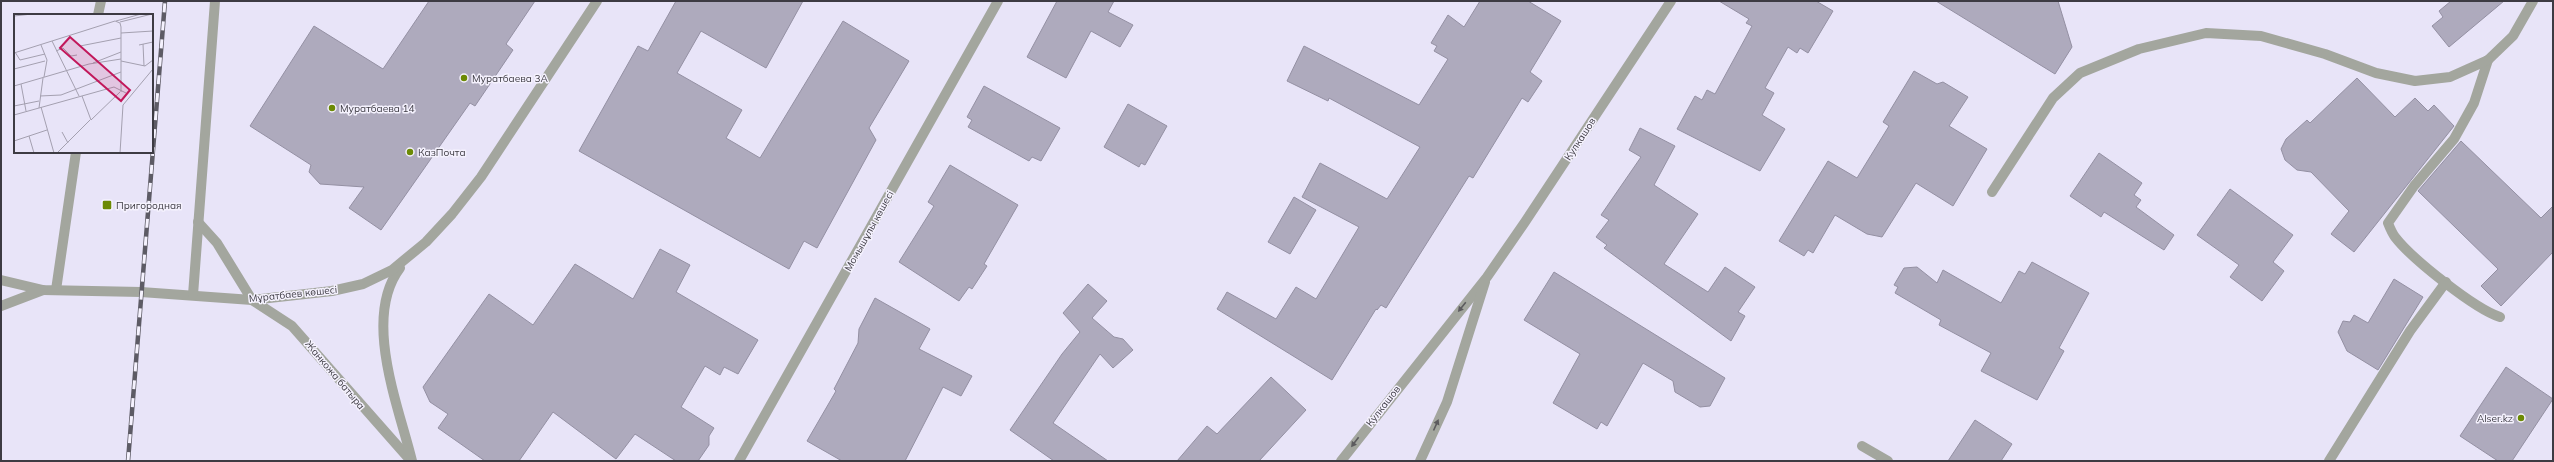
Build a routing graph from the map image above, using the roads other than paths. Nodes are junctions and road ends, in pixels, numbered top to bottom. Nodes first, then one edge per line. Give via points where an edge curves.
1 (101, 1) edge
2 (215, 1) edge
3 (597, 1) edge
4 (998, 1) edge
5 (1672, 1) edge
6 (2533, 1) edge
7 (98, 14) edge
8 (2488, 60) junction
9 (76, 153) edge
10 (1992, 192) dead end
11 (198, 222) junction
12 (404, 261) junction
13 (1487, 276) junction
14 (1, 280) edge
15 (2446, 282) junction
16 (43, 290) junction
17 (56, 290) junction
18 (193, 295) junction
19 (252, 300) junction
20 (1, 306) edge
21 (2500, 318) dead end
22 (1862, 446) dead end
23 (411, 461) edge
24 (739, 461) edge
25 (1341, 461) edge
26 (1420, 461) edge
27 (1888, 461) edge
28 (2329, 461) edge

1 - 7 street
2 - 11 street
3 - 12 street, Мұратбаев көшесі via 481,177 452,214
4 - 24 street, Момышұлы көшесі
5 - 13 street, Кулкашов
6 - 8 street via 2513,36
8 - 10 street via 2450,77 2415,81 2376,73 2325,54 2261,36 2206,33 2139,49 2080,73 2053,98
8 - 15 street via 2474,103 2454,139 2414,186 2388,223 2394,237
9 - 17 street
11 - 18 street
11 - 19 street via 217,243
12 - 19 street, Мұратбаев көшесі via 363,284 332,291
12 - 23 street via 392,278 383,324 392,390
13 -> 25 street, Кулкашов
26 -> 13 street, Кулкашов via 1447,402
14 - 16 street
15 - 21 street
15 - 28 street via 2410,331
16 - 17 street, Мұратбаев көшесі
16 - 20 street
17 - 18 street, Мұратбаев көшесі
18 - 19 street, Мұратбаев көшесі
19 - 23 street, Жанкожа батыра via 292,326
22 - 27 street

